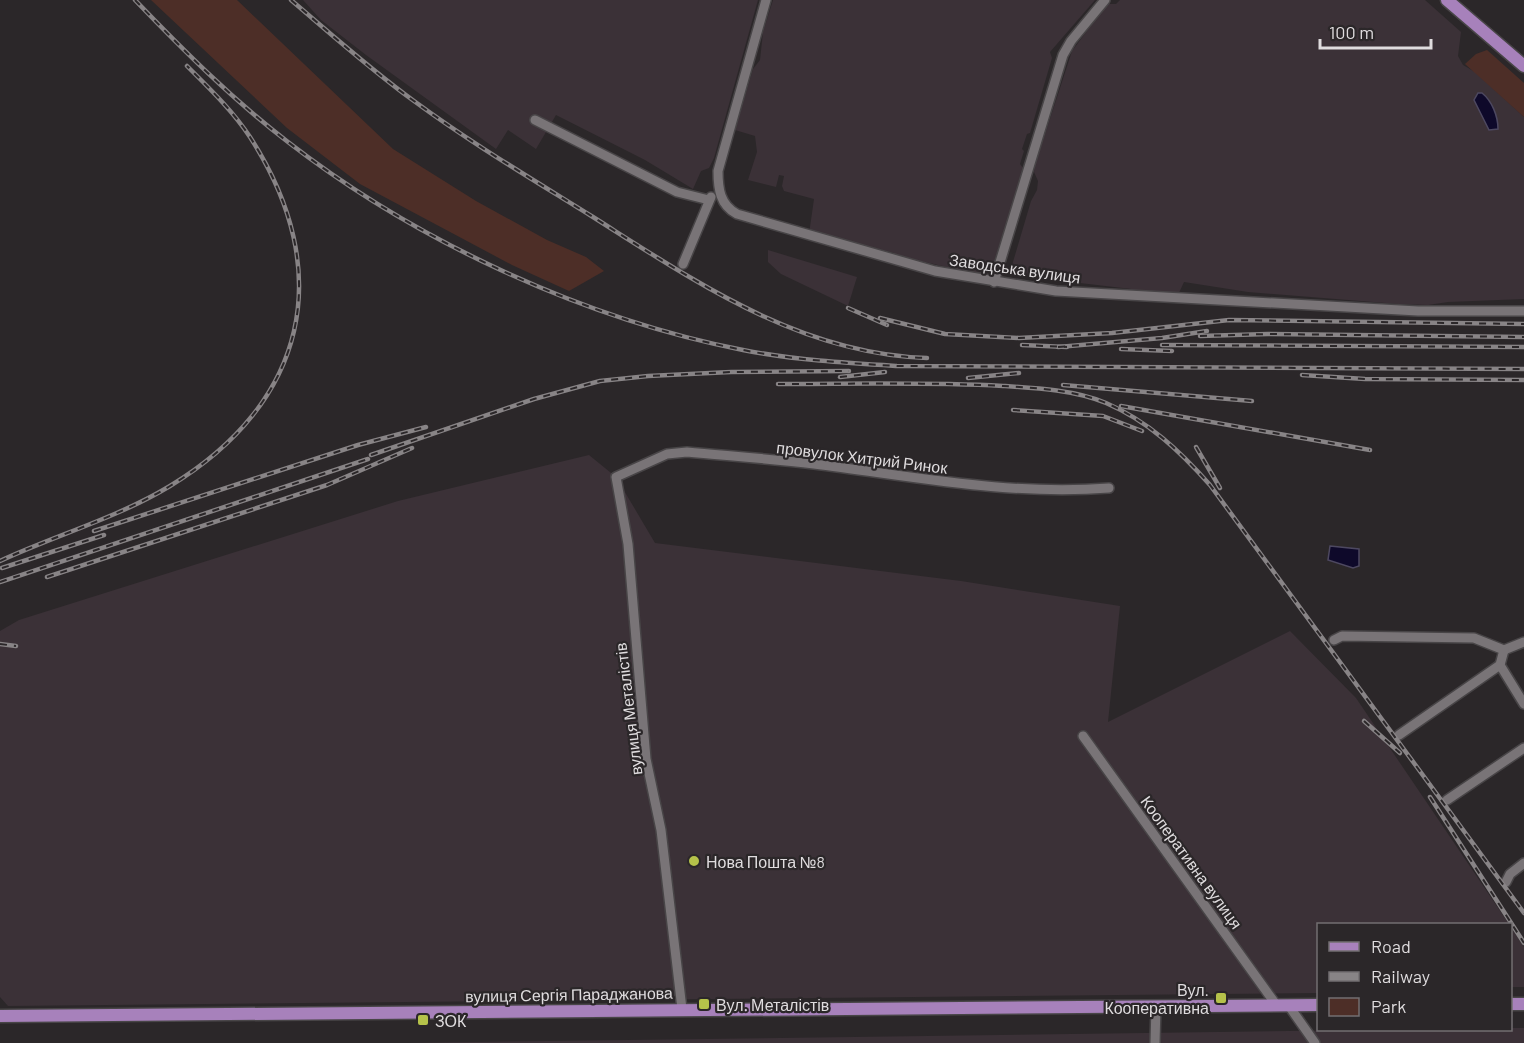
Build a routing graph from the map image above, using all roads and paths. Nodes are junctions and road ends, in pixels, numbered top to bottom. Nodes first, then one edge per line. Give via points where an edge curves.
1 (766, 0) edge
2 (1105, 0) edge
3 (1447, 0) edge
4 (1454, 0) edge
5 (1524, 59) edge
6 (1524, 66) edge
7 (535, 120) dead end
8 (719, 191) junction
9 (710, 200) junction
10 (683, 264) dead end
11 (993, 282) junction
12 (1524, 311) edge
13 (616, 477) joint
14 (1108, 488) dead end
15 (1334, 640) dead end
16 (1524, 642) edge
17 (1504, 650) junction
18 (1500, 665) junction
19 (1524, 704) edge
20 (1399, 735) dead end
21 (1083, 736) dead end
22 (1524, 748) edge
23 (1447, 800) dead end
24 (1524, 863) edge
25 (1506, 882) dead end
26 (1317, 1005) edge
27 (1156, 1006) junction
28 (1283, 1006) junction
29 (682, 1009) junction
30 (0, 1016) edge
31 (1155, 1043) edge
32 (1315, 1043) edge

1 - 8 street via 718,171
2 - 11 street via 1063,55
3 - 6 main road
4 - 5 main road
7 - 9 street via 677,192
8 - 9 street
8 - 11 street, Заводська вулиця via 732,212 775,227 935,271
9 - 10 street
11 - 12 street, Заводська вулиця via 1056,291 1372,309
13 - 14 street, провулок Хитрий Ринок via 667,454 687,452 815,464 935,482 1069,491
13 - 29 street, вулиця Металістів via 628,544 646,759 661,830
15 - 17 street via 1342,636 1474,638
16 - 17 street
17 - 18 street
18 - 19 street
18 - 20 street
21 - 28 street, Кооперативна вулиця
22 - 23 street
24 - 25 street via 1509,874
26 - 28 main road, вулиця Сергія Параджанова
27 - 28 main road, вулиця Сергія Параджанова
27 - 29 main road, вулиця Сергія Параджанова
27 - 31 street
28 - 32 street, Кооперативна вулиця
29 - 30 main road, вулиця Сергія Параджанова

